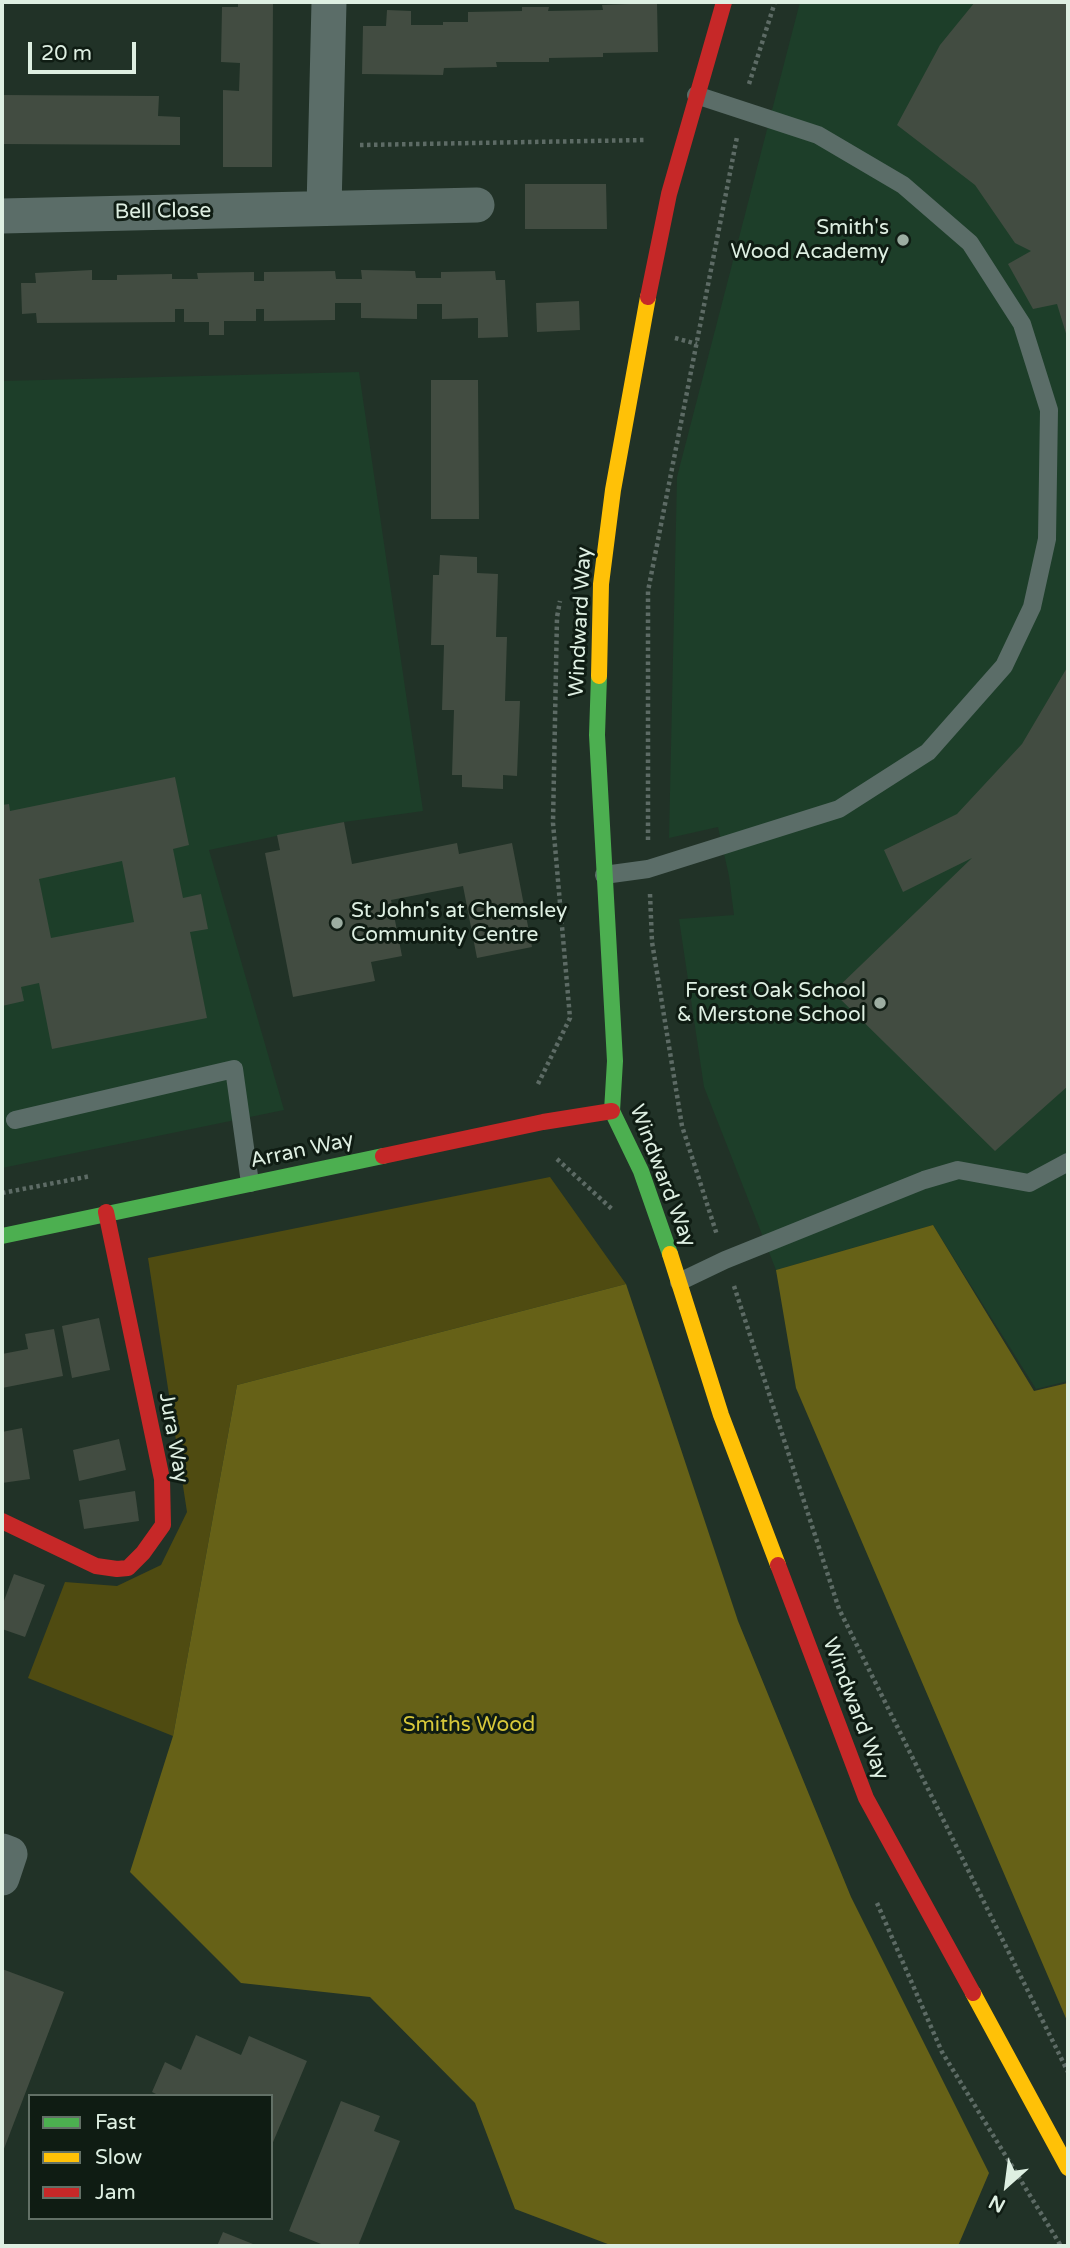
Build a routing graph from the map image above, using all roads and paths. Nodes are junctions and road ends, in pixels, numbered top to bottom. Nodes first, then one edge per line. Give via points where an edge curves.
1 (329, 2) edge
2 (724, 2) edge
3 (775, 2) edge
4 (696, 95) junction
5 (741, 110) junction
6 (650, 140) dead end
7 (327, 146) junction
8 (477, 205) dead end
9 (324, 208) junction
10 (2, 215) edge
11 (562, 591) dead end
12 (648, 869) junction
13 (604, 875) junction
14 (538, 1085) dead end
15 (612, 1111) junction
16 (15, 1120) dead end
17 (1068, 1162) edge
18 (96, 1175) dead end
19 (250, 1183) junction
20 (2, 1193) edge
21 (106, 1212) junction
22 (2, 1236) edge
23 (725, 1260) junction
24 (679, 1282) junction
25 (2, 1521) edge
26 (2, 1851) edge
27 (2, 1878) edge
28 (1068, 2073) edge
29 (1068, 2168) edge

1 - 7 street
2 - 4 street, Windward Way
3 - 5 path
4 - 5 lane
4 - 13 street, Windward Way via 640,330 601,584 597,735
5 - 12 path via 648,591
5 - 12 lane via 818,135 903,185 970,243 1021,324 1049,410 1048,540 1032,607 1004,666 928,752 839,808
6 - 7 path
7 - 9 street
8 - 9 street, Bell Close
9 - 10 street, Bell Close
11 - 14 path via 553,823 570,1018
12 - 13 lane
12 - 23 path via 652,942 682,1126
13 - 15 street, Windward Way via 615,1061
15 - 19 street, Arran Way
15 - 24 street, Windward Way via 641,1171
16 - 19 lane via 234,1069
17 - 23 lane via 1028,1183 958,1170 907,1185
18 - 20 path
19 - 21 street, Arran Way
21 - 22 street, Arran Way
21 - 25 street, Jura Way via 162,1479 163,1525 144,1553 128,1568 117,1569 96,1566
23 - 24 lane
23 - 28 path via 839,1609
24 - 29 street, Windward Way via 721,1415 866,1798
26 - 27 street via 10,1854

